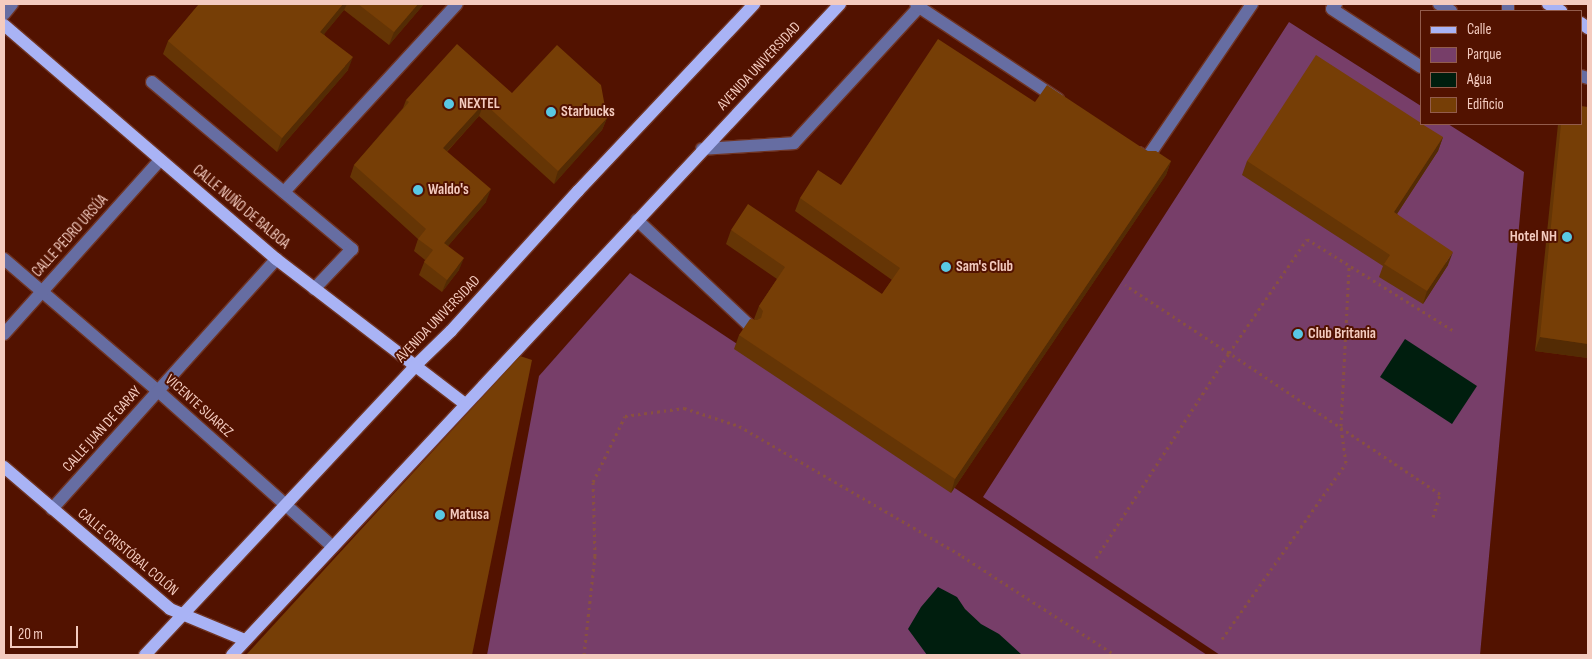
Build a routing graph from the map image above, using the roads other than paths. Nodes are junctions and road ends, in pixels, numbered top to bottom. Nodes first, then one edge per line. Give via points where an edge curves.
1 (12, 4) edge
2 (457, 4) edge
3 (754, 4) edge
4 (840, 4) edge
5 (1252, 4) edge
6 (1336, 4) edge
7 (1548, 4) edge
8 (919, 5) edge
9 (1559, 10) edge
10 (4, 14) edge
11 (4, 25) edge
12 (1420, 66) edge
13 (152, 82) dead end
14 (1067, 105) edge
15 (1131, 148) edge
16 (702, 149) junction
17 (160, 160) junction
18 (284, 192) junction
19 (637, 220) junction
20 (4, 259) edge
21 (276, 259) junction
22 (314, 289) junction
23 (41, 292) junction
24 (750, 326) edge
25 (4, 334) edge
26 (415, 366) junction
27 (158, 391) junction
28 (465, 404) junction
29 (4, 467) edge
30 (284, 504) junction
31 (52, 509) junction
32 (333, 546) junction
33 (184, 616) junction
34 (245, 640) junction
35 (145, 655) edge
36 (232, 655) edge

1 - 10 street
2 - 18 street
3 - 26 main road, AVENIDA UNIVERSIDAD
4 - 16 main road, AVENIDA UNIVERSIDAD
5 - 15 street via 1147,158
6 - 12 street via 1332,9
7 - 9 main road
8 - 14 street
8 - 16 street via 794,143
11 - 17 main road, CALLE NUÑO DE BALBOA
13 - 18 street
16 - 19 main road, AVENIDA UNIVERSIDAD
17 - 21 main road, CALLE NUÑO DE BALBOA
17 - 23 street, CALLE PEDRO URSÚA
18 - 22 street via 352,248
19 - 24 street
19 - 28 main road, AVENIDA UNIVERSIDAD
20 - 23 street, VICENTE SUAREZ
21 - 22 main road, CALLE NUÑO DE BALBOA
21 - 27 street, CALLE JUAN DE GARAY
22 - 26 main road, CALLE NUÑO DE BALBOA
23 - 25 street, CALLE PEDRO URSÚA
23 - 27 street, VICENTE SUAREZ
26 - 28 main road, CALLE NUÑO DE BALBOA
26 - 30 main road, AVENIDA UNIVERSIDAD
27 - 30 street, VICENTE SUAREZ
27 - 31 street, CALLE JUAN DE GARAY
28 - 32 main road, AVENIDA UNIVERSIDAD
29 - 31 main road, CALLE CRISTÓBAL COLÓN
30 - 32 street, VICENTE SUAREZ
30 - 33 main road, AVENIDA UNIVERSIDAD
31 - 33 main road, CALLE CRISTÓBAL COLÓN via 170,609
32 - 34 main road, AVENIDA UNIVERSIDAD
33 - 34 main road, CALLE CRISTÓBAL COLÓN
33 - 35 main road, AVENIDA UNIVERSIDAD
34 - 36 main road, AVENIDA UNIVERSIDAD

